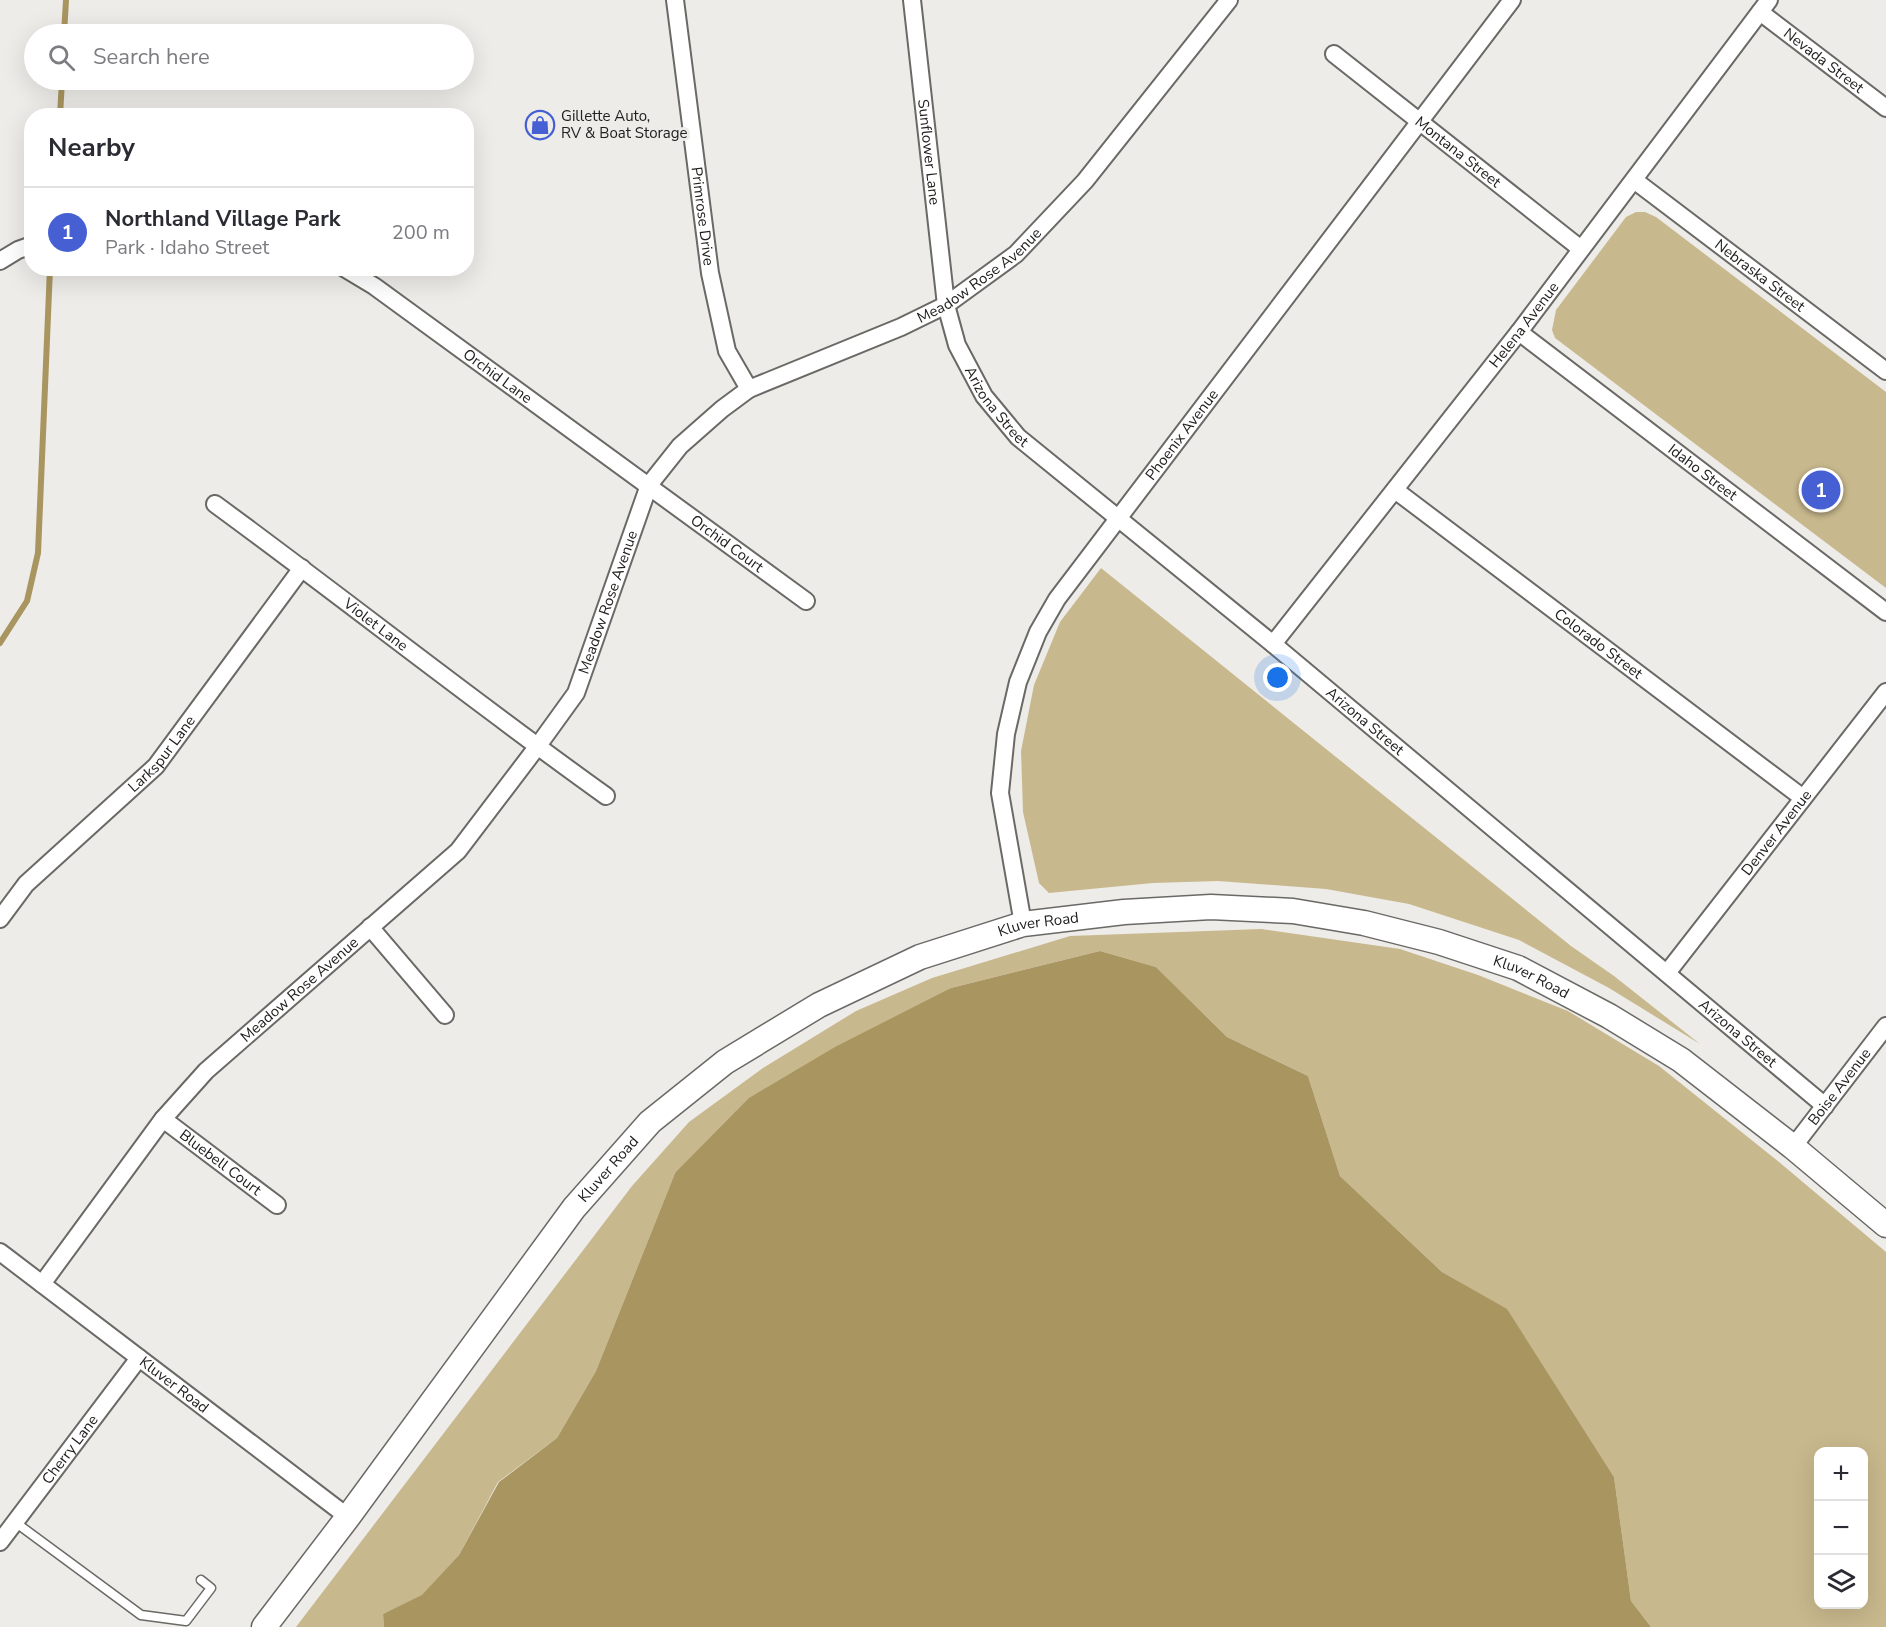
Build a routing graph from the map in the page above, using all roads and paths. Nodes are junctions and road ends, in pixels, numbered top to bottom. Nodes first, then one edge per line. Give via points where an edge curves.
1 (675, 0) edge
2 (912, 0) edge
3 (1229, 0) edge
4 (1512, 0) edge
5 (1764, 6) edge
6 (1334, 54) dead end
7 (1886, 108) edge
8 (1420, 120) junction
9 (1634, 180) junction
10 (24, 248) edge
11 (1581, 249) junction
12 (0, 261) edge
13 (357, 276) edge
14 (946, 305) junction
15 (1519, 332) junction
16 (1886, 371) edge
17 (749, 389) junction
18 (649, 485) junction
19 (1395, 490) junction
20 (215, 504) dead end
21 (1119, 520) junction
22 (302, 568) junction
23 (806, 601) dead end
24 (1886, 612) edge
25 (1273, 644) junction
26 (1886, 692) edge
27 (537, 747) junction
28 (606, 796) dead end
29 (1803, 798) junction
30 (0, 919) edge
31 (1023, 924) junction
32 (370, 927) junction
33 (1667, 973) junction
34 (445, 1015) dead end
35 (1886, 1026) edge
36 (1825, 1106) junction
37 (164, 1119) junction
38 (1793, 1147) junction
39 (277, 1205) dead end
40 (1886, 1225) edge
41 (0, 1252) edge
42 (42, 1284) junction
43 (139, 1358) junction
44 (348, 1517) junction
45 (15, 1522) junction
46 (0, 1542) edge
47 (201, 1580) dead end
48 (264, 1627) edge

1 - 17 street, Primrose Drive via 710,273 727,351
2 - 14 street, Sunflower Lane
3 - 14 street, Meadow Rose Avenue via 1085,181 1016,254
4 - 8 street, Phoenix Avenue
5 - 7 street, Nevada Street
5 - 9 street, Helena Avenue
6 - 8 street, Montana Street
8 - 11 street, Montana Street
8 - 21 street, Phoenix Avenue
9 - 11 street, Helena Avenue
9 - 16 street, Nebraska Street
10 - 12 street
11 - 15 street, Helena Avenue
13 - 18 street, Orchid Lane
14 - 17 street, Meadow Rose Avenue
14 - 21 street, Arizona Street via 957,345 984,396 1018,437
15 - 19 street, Helena Avenue
15 - 24 street, Idaho Street
17 - 18 street, Meadow Rose Avenue via 680,446
18 - 23 street, Orchid Court
18 - 27 street, Meadow Rose Avenue via 576,693
19 - 25 street, Helena Avenue
19 - 29 street, Colorado Street
20 - 22 street, Violet Lane
21 - 25 street, Arizona Street
21 - 31 street, Phoenix Avenue via 1057,598 1018,682 1006,734 1000,793
22 - 27 street, Violet Lane
22 - 30 street, Larkspur Lane via 156,766 26,884
25 - 33 street, Arizona Street
26 - 29 street, Denver Avenue
27 - 28 street, Violet Lane
27 - 32 street, Meadow Rose Avenue via 458,851
29 - 33 street, Denver Avenue
31 - 38 street, Kluver Road via 1211,907 1293,911 1364,923 1439,942 1518,968 1609,1016 1681,1060
31 - 44 street, Kluver Road via 920,957 819,1005 725,1062 650,1122 574,1208
32 - 34 street
32 - 37 street, Meadow Rose Avenue via 206,1071
33 - 36 street, Arizona Street
35 - 36 street, Boise Avenue
36 - 38 street, Boise Avenue
37 - 39 street, Bluebell Court
37 - 42 street, Meadow Rose Avenue
38 - 40 street, Kluver Road
41 - 42 street, Kluver Road
42 - 43 street, Kluver Road
43 - 44 street, Kluver Road
43 - 45 street, Cherry Lane
44 - 48 street, Kluver Road
45 - 46 street, Cherry Lane
45 - 47 lane via 141,1615 186,1621 211,1588

